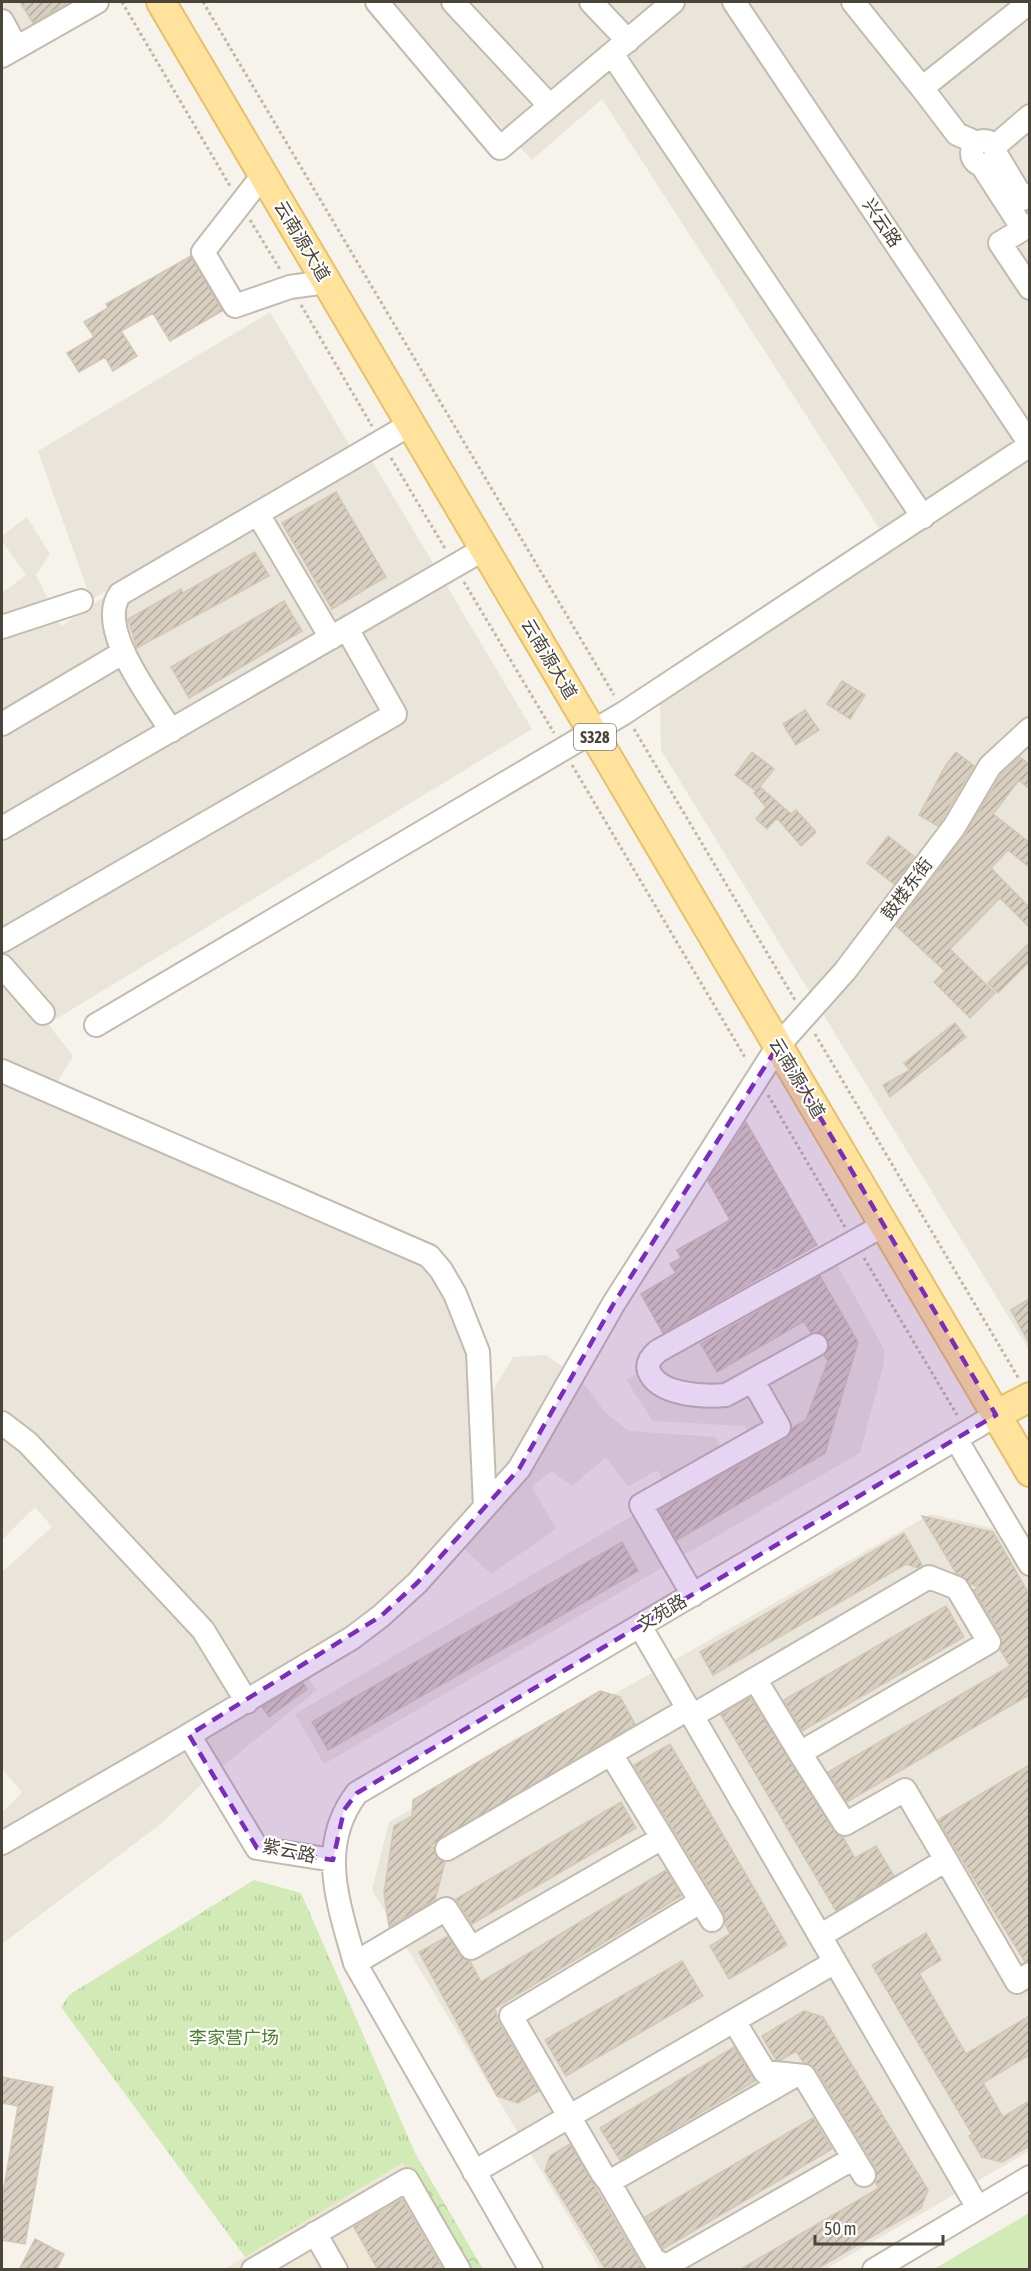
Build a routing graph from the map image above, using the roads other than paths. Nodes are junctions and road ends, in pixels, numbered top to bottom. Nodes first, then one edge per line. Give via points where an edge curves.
1 (97, 2) edge
2 (161, 2) edge
3 (376, 2) edge
4 (453, 2) edge
5 (591, 2) edge
6 (673, 2) edge
7 (734, 2) edge
8 (853, 2) edge
9 (1029, 2) edge
10 (2, 21) edge
11 (620, 48) junction
12 (9, 51) edge
13 (922, 88) junction
14 (550, 106) junction
15 (1029, 116) edge
16 (987, 152) junction
17 (263, 175) junction
18 (1029, 195) edge
19 (1026, 227) edge
20 (326, 282) junction
21 (1029, 288) edge
22 (411, 424) junction
23 (1029, 445) edge
24 (258, 514) junction
25 (923, 517) junction
26 (484, 549) junction
27 (81, 601) dead end
28 (2, 627) edge
29 (339, 633) junction
30 (124, 652) junction
31 (2, 724) edge
32 (1029, 729) edge
33 (171, 731) junction
34 (592, 731) junction
35 (2, 828) edge
36 (2, 941) edge
37 (2, 966) edge
38 (43, 1013) dead end
39 (96, 1025) dead end
40 (778, 1046) junction
41 (2, 1071) edge
42 (884, 1225) junction
43 (816, 1345) dead end
44 (753, 1381) junction
45 (1029, 1397) edge
46 (996, 1415) junction
47 (2, 1423) edge
48 (962, 1436) junction
49 (1029, 1472) edge
50 (485, 1507) junction
51 (1029, 1564) edge
52 (693, 1595) junction
53 (640, 1626) junction
54 (755, 1679) junction
55 (247, 1702) junction
56 (690, 1712) junction
57 (189, 1735) junction
58 (800, 1753) junction
59 (611, 1754) junction
60 (662, 1838) junction
61 (2, 1843) edge
62 (447, 1849) dead end
63 (333, 1860) junction
64 (946, 1860) junction
65 (820, 1936) junction
66 (835, 1962) junction
67 (356, 1963) junction
68 (1029, 1974) edge
69 (734, 2021) junction
70 (796, 2075) junction
71 (570, 2116) junction
72 (474, 2172) junction
73 (1029, 2177) edge
74 (609, 2181) junction
75 (978, 2208) junction
76 (315, 2233) junction
77 (253, 2270) edge
78 (336, 2270) edge
79 (459, 2270) edge
80 (531, 2270) edge
81 (874, 2270) edge

1 - 12 street
2 - 17 main road, 云南源大道 / S328
3 - 14 street via 500,148
4 - 14 street
5 - 11 street
6 - 11 street
7 - 23 street, 兴云路
8 - 13 street
9 - 13 street
10 - 12 street
11 - 14 street
11 - 25 street
13 - 16 street via 957,134
15 - 16 street
16 - 18 street via 1023,199
16 - 19 street
17 - 20 main road, 云南源大道 / S328
17 - 20 street via 203,252 235,306 290,287
19 - 21 street via 1000,243
20 - 22 main road, 云南源大道 / S328
22 - 24 street
22 - 26 main road, 云南源大道 / S328
23 - 25 street
24 - 29 street
24 - 30 street via 120,594 114,625
25 - 34 street
26 - 29 street
26 - 34 main road, 云南源大道 / S328
27 - 28 street
29 - 33 street
29 - 36 street via 395,714
30 - 31 street
30 - 33 street
32 - 40 street, 鼓楼东街 via 990,766 954,827 859,953
33 - 35 street
34 - 39 street
34 - 40 main road, 云南源大道 / S328
37 - 38 street
40 - 42 main road, 云南源大道 / S328
40 - 50 street, 鼓楼东街 via 614,1303 535,1444 519,1469
41 - 50 street via 429,1256 455,1294 478,1352
42 - 44 street via 658,1351 649,1360 652,1377 662,1386 726,1395
42 - 46 main road, 云南源大道 / S328
43 - 44 street
44 - 52 street via 779,1427 641,1505
45 - 46 main road, 文苑路
46 - 48 street, 文苑路
46 - 49 main road, 云南源大道 / S328
47 - 55 street via 28,1443 203,1630
48 - 51 street
48 - 52 street, 文苑路
50 - 55 street via 417,1583 381,1616
52 - 53 street, 文苑路
53 - 56 street
53 - 63 street, 文苑路 via 357,1793 344,1810
54 - 56 street
54 - 58 street
54 - 58 street via 929,1577 957,1588 988,1642
55 - 57 street
56 - 59 street
56 - 65 street
57 - 61 street
57 - 63 street, 紫云路 via 257,1848
58 - 64 street via 845,1824 905,1790
59 - 60 street
59 - 62 street
60 - 67 street via 471,1948 446,1909
60 - 71 street via 706,1911 511,2016
63 - 67 street, 紫云路
64 - 65 street
64 - 68 street via 1017,1982
65 - 66 street
66 - 69 street
66 - 75 street
67 - 72 street, 紫云路
69 - 70 street via 765,2072
69 - 71 street
70 - 74 street
70 - 74 street via 804,2076 859,2166 666,2266 654,2260
71 - 72 street
71 - 74 street
72 - 80 street, 紫云路
73 - 75 street
75 - 81 street
76 - 77 street
76 - 78 street
76 - 79 street via 406,2180

